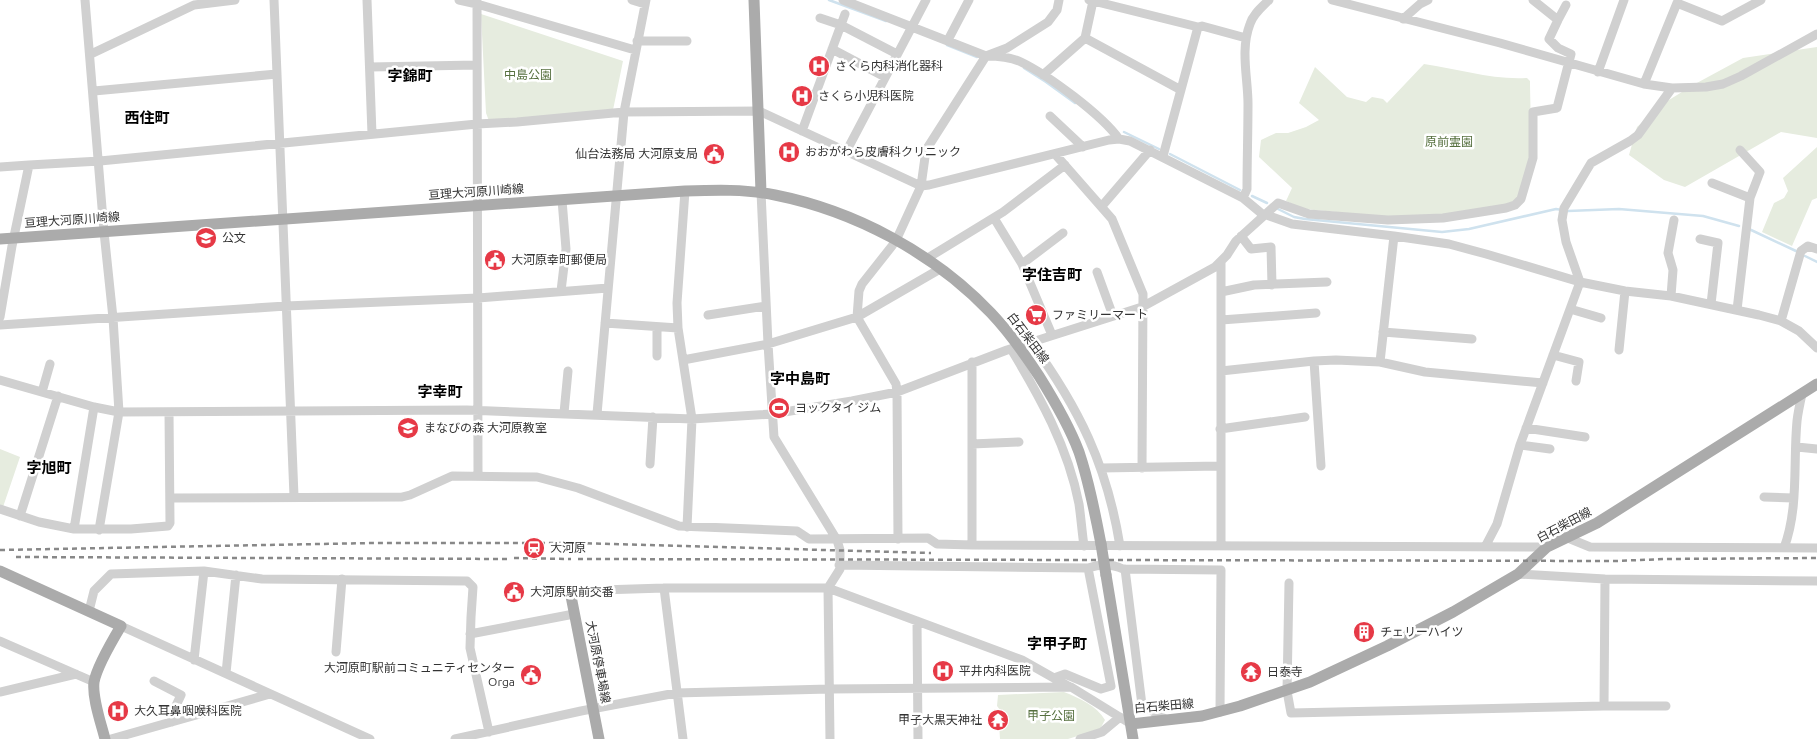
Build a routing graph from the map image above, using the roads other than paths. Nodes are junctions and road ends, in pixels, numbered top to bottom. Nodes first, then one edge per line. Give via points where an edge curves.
1 (85, 0) edge
2 (235, 0) edge
3 (274, 0) edge
4 (367, 0) edge
5 (459, 0) edge
6 (632, 0) edge
7 (754, 0) edge
8 (843, 0) edge
9 (926, 0) edge
10 (969, 0) edge
11 (1059, 0) edge
12 (1269, 0) edge
13 (1332, 0) edge
14 (1533, 0) edge
15 (1624, 0) edge
16 (1761, 0) edge
17 (1091, 1) edge
18 (1421, 1) edge
19 (477, 2) edge
20 (646, 2) edge
21 (1566, 5) dead end
22 (845, 14) dead end
23 (820, 18) dead end
24 (1403, 19) junction
25 (1558, 20) junction
26 (840, 25) junction
27 (912, 26) junction
28 (1198, 27) junction
29 (1817, 34) edge
30 (1085, 38) junction
31 (1246, 38) junction
32 (948, 40) junction
33 (687, 41) dead end
34 (636, 46) junction
35 (832, 49) junction
36 (91, 54) junction
37 (897, 54) junction
38 (986, 56) junction
39 (1569, 63) junction
40 (477, 65) junction
41 (370, 67) junction
42 (1598, 72) junction
43 (277, 74) junction
44 (1043, 75) junction
45 (885, 77) junction
46 (1644, 84) junction
47 (1672, 88) junction
48 (1181, 90) junction
49 (94, 91) junction
50 (759, 111) junction
51 (624, 112) junction
52 (1050, 116) dead end
53 (477, 124) junction
54 (802, 131) junction
55 (372, 134) junction
56 (1119, 139) junction
57 (280, 144) junction
58 (1083, 147) junction
59 (1150, 150) junction
60 (1740, 150) dead end
61 (846, 152) junction
62 (1055, 154) junction
63 (1163, 156) junction
64 (100, 161) junction
65 (29, 165) junction
66 (1065, 165) junction
67 (0, 167) edge
68 (1712, 183) dead end
69 (921, 186) junction
70 (685, 190) junction
71 (761, 192) junction
72 (616, 196) junction
73 (1243, 198) junction
74 (1750, 198) junction
75 (562, 200) junction
76 (478, 205) junction
77 (1102, 206) junction
78 (1264, 214) junction
79 (994, 218) junction
80 (282, 219) junction
81 (1674, 220) dead end
82 (104, 232) junction
83 (1062, 233) dead end
84 (1241, 236) junction
85 (1394, 236) junction
86 (14, 238) junction
87 (0, 239) edge
88 (1700, 239) dead end
89 (896, 240) junction
90 (1817, 248) edge
91 (926, 259) junction
92 (1221, 262) junction
93 (1022, 264) junction
94 (940, 269) junction
95 (1097, 272) dead end
96 (1327, 282) dead end
97 (1580, 282) junction
98 (1272, 284) junction
99 (608, 288) junction
100 (1625, 290) junction
101 (561, 291) junction
102 (1221, 292) junction
103 (1672, 296) junction
104 (478, 298) junction
105 (1711, 304) junction
106 (286, 306) junction
107 (766, 306) junction
108 (1142, 307) junction
109 (1570, 309) junction
110 (1737, 310) junction
111 (1316, 314) dead end
112 (708, 315) dead end
113 (1113, 316) junction
114 (0, 317) edge
115 (857, 317) junction
116 (113, 318) junction
117 (1601, 318) dead end
118 (1221, 320) junction
119 (1781, 321) junction
120 (605, 323) junction
121 (0, 325) edge
122 (658, 327) junction
123 (678, 328) junction
124 (1383, 332) junction
125 (1052, 335) junction
126 (1472, 339) dead end
127 (1031, 342) junction
128 (768, 344) junction
129 (1015, 347) junction
130 (1817, 348) edge
131 (1619, 350) dead end
132 (1553, 355) junction
133 (657, 356) dead end
134 (683, 360) junction
135 (1314, 361) junction
136 (972, 362) junction
137 (1380, 362) junction
138 (50, 364) dead end
139 (568, 371) dead end
140 (1221, 371) junction
141 (0, 380) edge
142 (1576, 380) dead end
143 (1543, 383) junction
144 (1817, 384) edge
145 (42, 392) junction
146 (898, 392) junction
147 (1802, 394) junction
148 (58, 396) junction
149 (94, 407) junction
150 (291, 411) junction
151 (477, 411) junction
152 (119, 412) junction
153 (169, 412) junction
154 (564, 413) junction
155 (597, 414) junction
156 (772, 414) junction
157 (1305, 416) dead end
158 (652, 417) junction
159 (692, 419) junction
160 (1526, 428) junction
161 (1220, 429) junction
162 (1585, 437) dead end
163 (1019, 442) dead end
164 (972, 444) junction
165 (1520, 445) junction
166 (1797, 447) junction
167 (1550, 449) dead end
168 (1817, 449) edge
169 (650, 464) dead end
170 (1220, 466) junction
171 (1321, 466) dead end
172 (1101, 468) junction
173 (1142, 468) junction
174 (478, 476) junction
175 (294, 496) junction
176 (1764, 497) dead end
177 (171, 498) junction
178 (1793, 498) junction
179 (0, 509) edge
180 (20, 516) junction
181 (687, 527) junction
182 (74, 529) junction
183 (99, 530) junction
184 (1568, 538) junction
185 (898, 539) junction
186 (837, 540) junction
187 (972, 545) junction
188 (1084, 546) junction
189 (1120, 546) junction
190 (1221, 546) junction
191 (1485, 547) junction
192 (1546, 547) junction
193 (1784, 548) junction
194 (1817, 548) edge
195 (839, 565) junction
196 (1088, 568) junction
197 (1125, 569) junction
198 (204, 570) junction
199 (0, 571) edge
200 (1518, 574) junction
201 (236, 575) junction
202 (342, 579) junction
203 (1605, 579) junction
204 (1817, 581) edge
205 (1289, 583) dead end
206 (664, 588) junction
207 (828, 588) junction
208 (570, 591) joint
209 (89, 611) junction
210 (574, 614) junction
211 (917, 621) junction
212 (121, 626) junction
213 (470, 634) junction
214 (0, 641) edge
215 (336, 652) dead end
216 (194, 660) junction
217 (226, 673) junction
218 (76, 674) junction
219 (1054, 678) junction
220 (154, 681) dead end
221 (94, 682) junction
222 (1070, 687) junction
223 (918, 688) junction
224 (829, 689) junction
225 (1287, 691) junction
226 (0, 692) edge
227 (676, 693) junction
228 (270, 694) junction
229 (1604, 706) junction
230 (1666, 706) dead end
231 (593, 708) junction
232 (1220, 712) junction
233 (1120, 717) junction
234 (1167, 720) junction
235 (172, 722) junction
236 (1131, 724) junction
237 (489, 732) junction
238 (1133, 738) edge
239 (105, 739) edge
240 (111, 739) edge
241 (370, 739) edge
242 (455, 739) edge
243 (599, 739) edge
244 (683, 739) edge
245 (830, 739) edge
246 (918, 739) edge
247 (1080, 739) edge

1 - 36 street
2 - 36 street via 194,5
3 - 43 street
4 - 41 street
5 - 19 street
6 - 20 street
7 - 50 main road
8 - 27 street
9 - 27 street
10 - 32 street
11 - 38 street via 1057,10 1048,22 1008,48
12 - 31 street via 1250,22
13 - 24 street
14 - 25 street
15 - 42 street
16 - 46 street via 1722,21 1677,3
17 - 28 street
17 - 30 street
18 - 24 street
19 - 34 street
19 - 40 street
20 - 34 street
21 - 25 street
22 - 26 street
23 - 26 street
24 - 39 street
25 - 39 street via 1549,39 1571,54
26 - 35 street
26 - 37 street
27 - 32 street
27 - 37 street
28 - 31 street
28 - 48 street
29 - 47 street via 1723,84
30 - 44 street
30 - 48 street
31 - 73 street via 1247,189
32 - 38 street
33 - 34 street
34 - 51 street
35 - 45 street
35 - 54 street
36 - 49 street
37 - 45 street
38 - 44 street via 1020,62
38 - 69 street via 926,150
39 - 42 street
39 - 78 street via 1557,108 1533,112 1533,158 1521,199 1515,205 1427,219 1388,220 1309,214 1278,203
40 - 41 street
40 - 53 street
41 - 55 street
42 - 46 street
43 - 49 street
43 - 57 street
44 - 56 street via 1100,118
45 - 61 street
46 - 47 street
47 - 97 street via 1638,135 1591,163 1563,210 1566,242
48 - 63 street
49 - 64 street
50 - 51 street
50 - 54 street
50 - 71 main road
51 - 53 street
51 - 72 street
52 - 58 street
53 - 55 street
53 - 76 street
54 - 61 street
55 - 57 street
56 - 58 street
56 - 59 street
57 - 64 street
57 - 80 street
58 - 62 street
59 - 63 street
59 - 77 street
60 - 74 street via 1760,172
61 - 69 street
62 - 66 street
62 - 69 street
63 - 73 street
64 - 65 street
64 - 82 street
65 - 67 street
65 - 86 street
66 - 77 street
66 - 79 street
68 - 74 street
69 - 89 street
70 - 71 main road, 亘理大河原川崎線
70 - 72 main road, 亘理大河原川崎線
70 - 123 street
71 - 89 main road, 白石柴田線 via 832,210
71 - 107 street
72 - 75 main road, 亘理大河原川崎線
72 - 99 street
73 - 78 street
74 - 110 street
75 - 76 main road, 亘理大河原川崎線
75 - 101 street via 566,249
76 - 80 main road, 亘理大河原川崎線
76 - 104 street
77 - 108 street via 1112,219 1143,294
78 - 84 street
78 - 85 street via 1292,224
79 - 91 street
79 - 93 street
80 - 82 main road, 亘理大河原川崎線
80 - 106 street
81 - 103 street via 1668,253 1673,270
82 - 86 main road, 亘理大河原川崎線
82 - 116 street
83 - 93 street
84 - 92 street
84 - 98 street via 1251,249 1271,247
85 - 97 street via 1449,244
85 - 124 street
86 - 87 main road, 亘理大河原川崎線
86 - 114 street
88 - 105 street via 1718,243
89 - 91 main road, 白石柴田線
89 - 115 street via 862,284
90 - 119 street via 1808,246 1801,251
91 - 94 main road, 白石柴田線
92 - 102 street
92 - 108 street
93 - 125 street
94 - 115 street
94 - 129 main road, 白石柴田線 via 990,312
95 - 113 street
96 - 98 street
97 - 100 street
97 - 109 street
98 - 102 street
99 - 101 street
99 - 120 street
100 - 103 street
100 - 131 street
101 - 104 street
102 - 118 street
103 - 105 street
104 - 106 street
104 - 151 street
105 - 110 street
106 - 116 street
106 - 150 street
107 - 112 street
107 - 128 street
108 - 113 street
108 - 173 street
109 - 117 street
109 - 132 street
110 - 119 street
111 - 118 street
113 - 125 street
115 - 128 street
115 - 146 street
116 - 121 street
116 - 152 street
118 - 140 street
119 - 130 street
120 - 122 street
120 - 155 street
122 - 123 street
122 - 133 street
123 - 134 street
124 - 126 street
124 - 137 street
125 - 127 street
127 - 129 street
127 - 172 street via 1067,394 1092,442
128 - 134 street
128 - 156 street
129 - 136 street
129 - 188 street via 1062,445 1079,503
129 - 236 main road, 白石柴田線, bridge via 1063,415 1089,484
132 - 142 street via 1579,362
132 - 143 street
134 - 159 street
135 - 137 street
135 - 140 street
135 - 171 street
136 - 146 street
136 - 164 street
137 - 143 street via 1425,372
138 - 145 street
139 - 154 street
140 - 161 street
141 - 145 street
143 - 160 street
144 - 147 main road, 白石柴田線
145 - 148 street
146 - 156 street
146 - 185 street
147 - 166 street
147 - 184 main road, 白石柴田線
148 - 149 street
148 - 180 street
149 - 152 street
149 - 182 street
150 - 151 street
150 - 153 street
150 - 175 street
151 - 154 street
151 - 174 street
152 - 153 street
152 - 183 street
153 - 177 street
154 - 155 street
155 - 158 street
156 - 159 street
156 - 186 street via 774,437
157 - 161 street
158 - 159 street
158 - 169 street
159 - 181 street
160 - 162 street
160 - 165 street
161 - 170 street
163 - 164 street
164 - 187 street
165 - 167 street
165 - 191 street via 1497,524
166 - 168 street
166 - 178 street
170 - 173 street
170 - 190 street
172 - 173 street
172 - 189 street via 1116,518
174 - 175 street via 452,476 402,496
174 - 181 street via 537,477 578,488
175 - 177 street
176 - 178 street
177 - 183 street via 168,526
178 - 193 street via 1790,534
179 - 180 street
180 - 182 street
181 - 186 street via 797,530 809,539
182 - 183 street
184 - 192 main road, 白石柴田線
184 - 193 street via 1590,547
185 - 186 street
185 - 187 street via 928,538 938,544
186 - 195 street
187 - 188 street
188 - 189 street
189 - 190 street
190 - 191 street
191 - 192 street
192 - 200 main road, 白石柴田線
193 - 194 street
195 - 196 street
195 - 207 street via 840,569
196 - 197 street via 1096,565
196 - 219 street via 1111,686 1101,690 1065,674
197 - 232 street via 1221,570
197 - 234 street via 1142,705
198 - 201 street
198 - 209 street via 111,574 94,591
198 - 216 street
199 - 209 main road
200 - 203 street
200 - 225 main road, 白石柴田線 via 1395,642
201 - 202 street via 262,579
201 - 217 street
202 - 213 street via 467,581 473,587
202 - 215 street
203 - 204 street
203 - 229 street
205 - 225 street
206 - 207 street
206 - 208 street
206 - 227 street
207 - 211 street
207 - 224 street
208 - 210 main road, 大河原停車場線
209 - 212 main road
210 - 213 street
210 - 231 main road, 大河原停車場線
211 - 219 street via 1022,660
211 - 223 street
212 - 216 street
212 - 221 main road
213 - 237 street via 470,648
214 - 218 street
216 - 217 street
217 - 228 street
218 - 221 street
218 - 226 street
219 - 222 street
220 - 235 street via 181,695 171,716
221 - 239 main road
222 - 223 street
222 - 233 street
223 - 224 street
223 - 246 street
224 - 227 street
224 - 245 street
225 - 229 street via 1291,713
225 - 232 main road, 白石柴田線
227 - 231 street
227 - 244 street
228 - 235 street
228 - 241 street
229 - 230 street
231 - 237 street
231 - 243 main road, 大河原停車場線
232 - 234 main road, 白石柴田線
233 - 236 street
233 - 247 street via 1102,732
234 - 236 main road, 白石柴田線
235 - 240 street
236 - 238 main road
237 - 242 street

